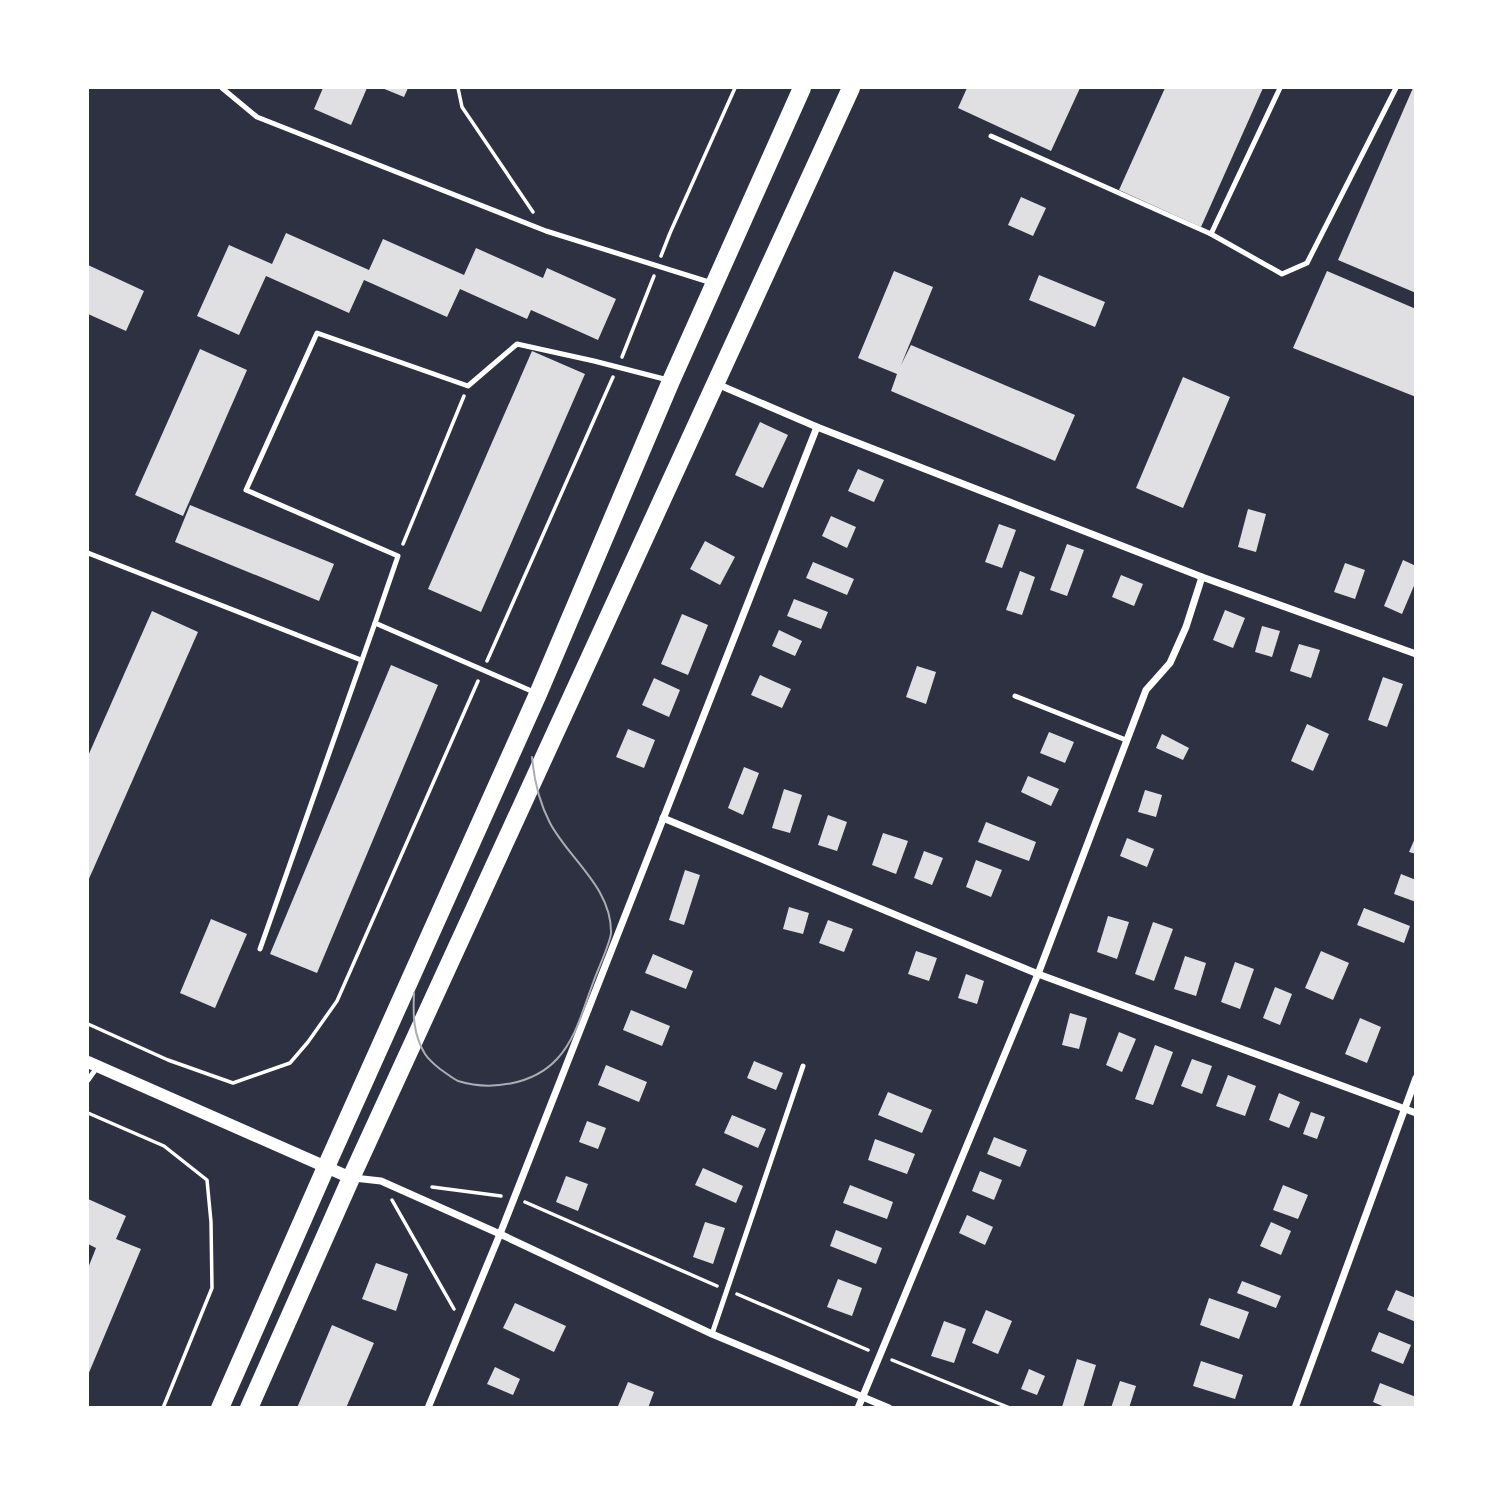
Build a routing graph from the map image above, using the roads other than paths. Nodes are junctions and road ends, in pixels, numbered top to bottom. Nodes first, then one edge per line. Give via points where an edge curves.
1 (222, 88) edge
2 (802, 88) edge
3 (851, 88) edge
4 (1280, 88) edge
5 (1396, 88) edge
6 (991, 136) dead end
7 (1211, 234) junction
8 (715, 284) junction
9 (671, 381) junction
10 (716, 384) junction
11 (817, 427) junction
12 (88, 553) edge
13 (1202, 577) junction
14 (375, 623) junction
15 (1416, 654) edge
16 (361, 660) junction
17 (538, 694) junction
18 (1014, 696) dead end
19 (1126, 740) junction
20 (663, 818) junction
21 (260, 949) dead end
22 (1038, 974) junction
23 (93, 1064) edge
24 (803, 1066) dead end
25 (1416, 1078) edge
26 (88, 1080) edge
27 (1404, 1109) junction
28 (1416, 1113) edge
29 (326, 1167) junction
30 (351, 1178) junction
31 (500, 1234) junction
32 (712, 1334) junction
33 (863, 1396) junction
34 (220, 1408) edge
35 (249, 1408) edge
36 (428, 1408) edge
37 (859, 1408) edge
38 (889, 1408) edge
39 (1295, 1408) edge

1 - 8 lane via 257,117 546,231
2 - 8 main road
3 - 10 main road
4 - 7 lane
5 - 7 lane via 1307,263 1282,274
6 - 7 lane
8 - 9 main road
9 - 14 lane via 517,344 468,386 317,334 246,490 398,556
9 - 17 main road
10 - 11 street
10 - 30 main road
11 - 13 street
11 - 20 street
12 - 16 lane
13 - 15 street
13 - 19 street via 1170,663 1146,690
14 - 16 lane
14 - 17 lane
16 - 21 lane
17 - 29 main road
18 - 19 lane
19 - 22 street
20 - 22 street
20 - 31 street
22 - 27 street
22 - 33 street
23 - 26 lane
23 - 29 street
24 - 32 lane
25 - 27 street
27 - 28 street
27 - 39 street
29 - 30 street
29 - 34 main road
30 - 31 street via 381,1181
30 - 35 main road
31 - 32 street
31 - 36 street
32 - 33 street
33 - 37 street
33 - 38 street

